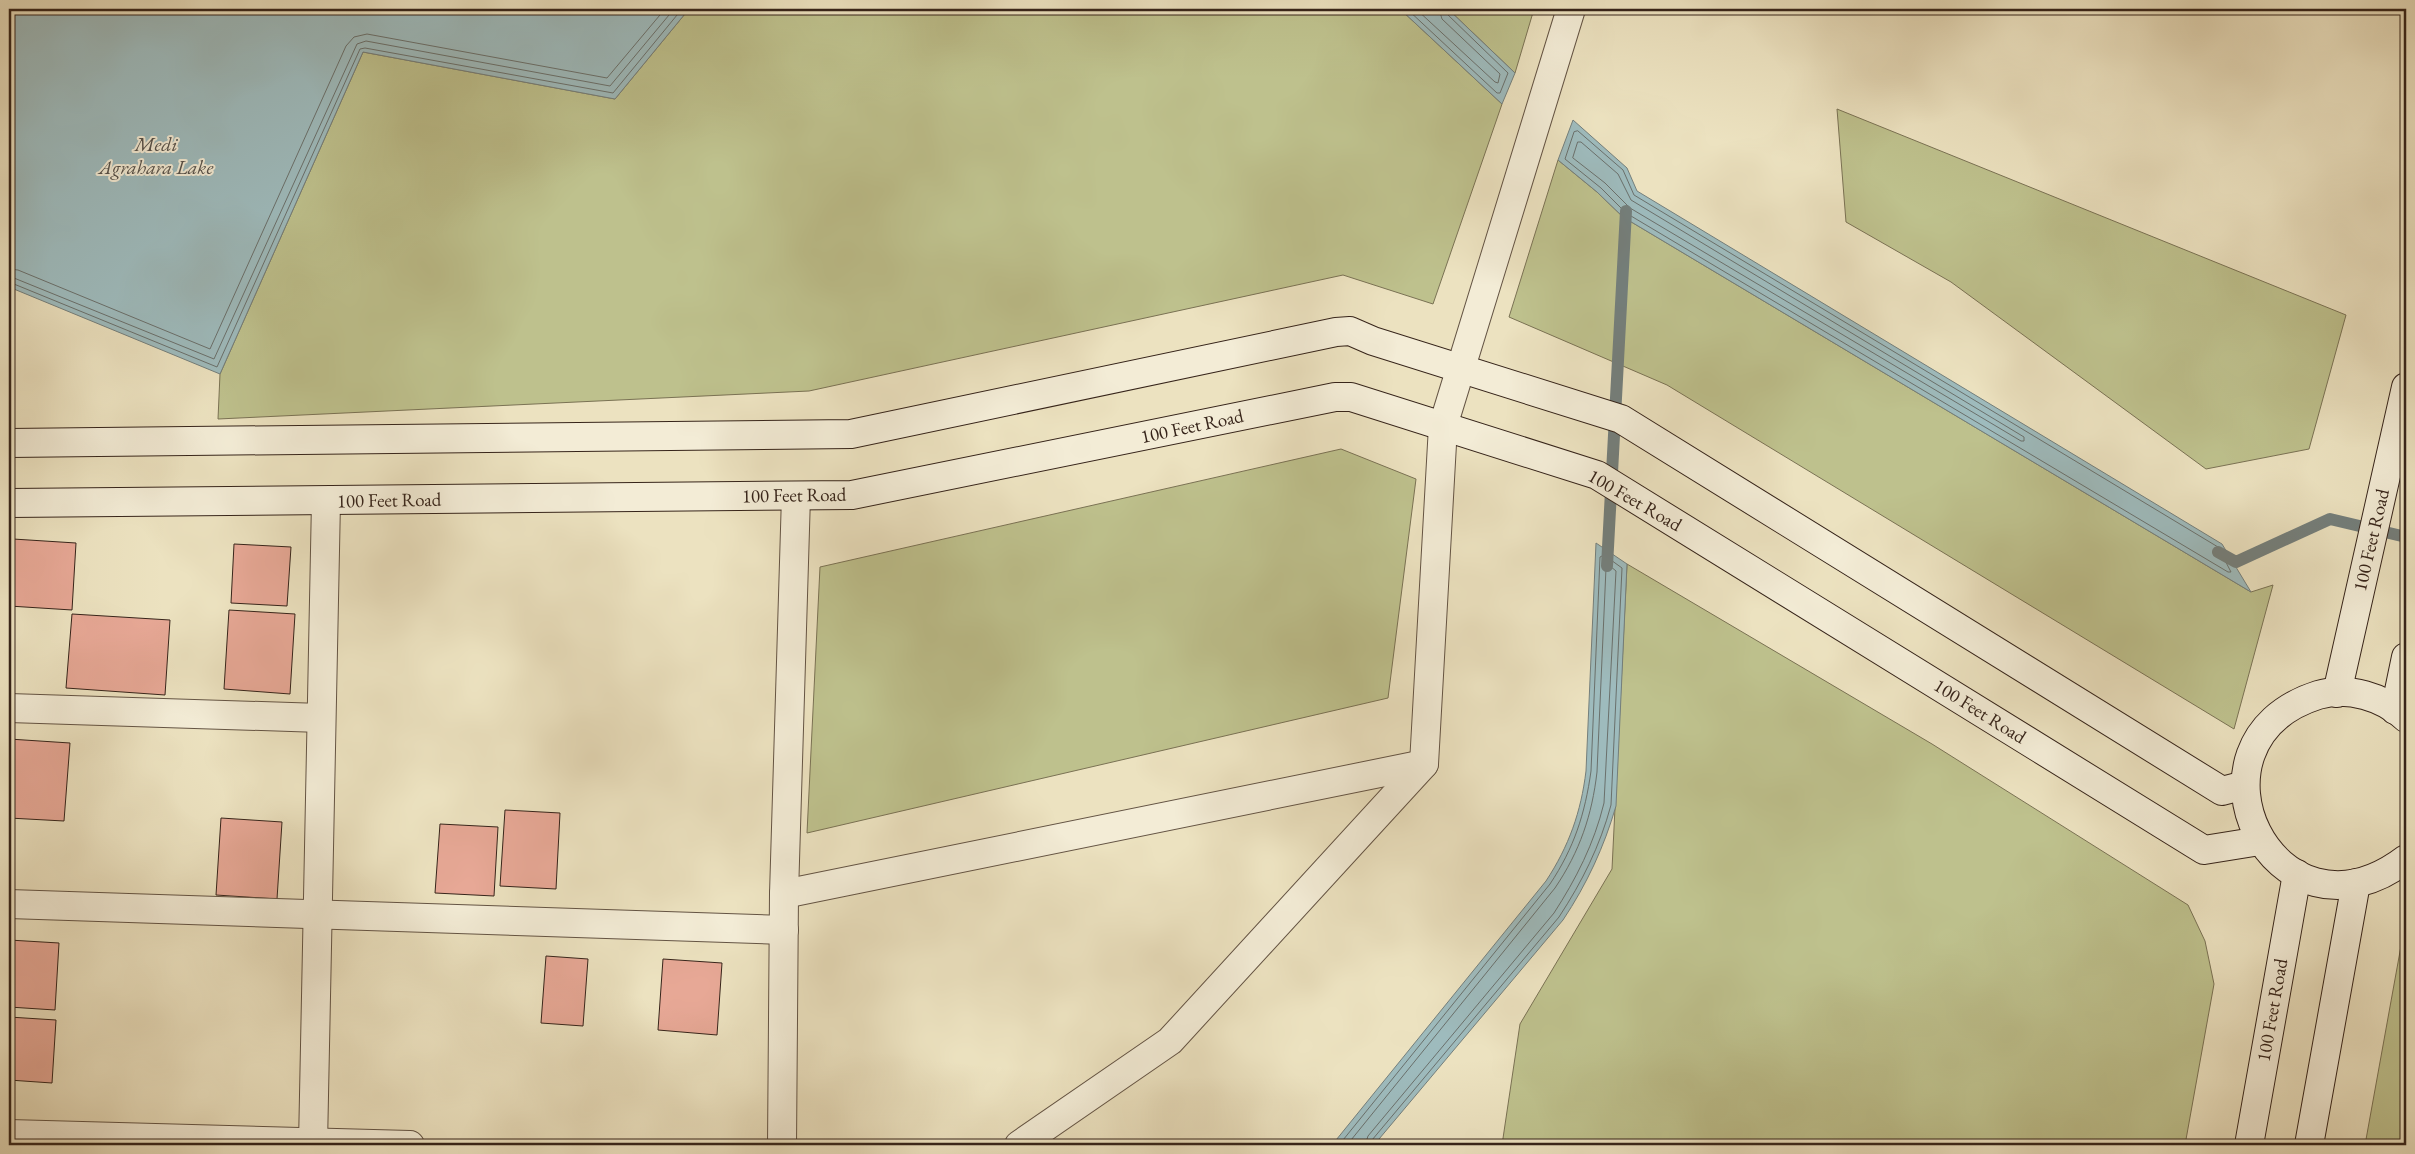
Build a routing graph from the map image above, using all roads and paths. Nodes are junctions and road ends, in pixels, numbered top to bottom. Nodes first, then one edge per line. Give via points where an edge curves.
1 (1571, 9) edge
2 (1460, 369) junction
3 (2406, 387) edge
4 (1443, 426) junction
5 (9, 443) edge
6 (796, 496) junction
7 (326, 501) junction
8 (9, 503) edge
9 (2406, 657) edge
10 (2337, 693) junction
11 (9, 708) edge
12 (2400, 714) edge
13 (321, 718) junction
14 (1424, 764) junction
15 (2245, 785) junction
16 (2260, 841) junction
17 (2406, 859) edge
18 (2297, 874) junction
19 (2356, 884) junction
20 (784, 894) junction
21 (9, 904) edge
22 (319, 915) junction
23 (784, 930) junction
24 (9, 1134) edge
25 (313, 1144) edge
26 (410, 1145) edge
27 (782, 1145) edge
28 (1019, 1145) edge
29 (2249, 1145) edge
30 (2310, 1145) edge

1 - 2 main road
2 - 4 main road
2 - 5 main road via 1373,341 1358,333 1336,332 851,434
2 - 15 main road via 1621,419 2222,791
3 - 10 main road, 100 Feet Road
4 - 6 main road, 100 Feet Road via 1351,397 1335,397 852,495
4 - 14 main road
4 - 16 main road, 100 Feet Road via 1596,475 2204,850
6 - 7 main road, 100 Feet Road
6 - 20 main road
7 - 8 main road, 100 Feet Road
7 - 13 main road
9 - 12 main road
10 - 12 main road via 2367,696
10 - 15 main road via 2302,700 2264,730 2252,752
11 - 13 main road
13 - 22 main road
14 - 20 main road
14 - 28 main road via 1170,1041
15 - 16 main road via 2251,823
16 - 18 main road via 2279,863
17 - 19 main road via 2388,873
18 - 19 main road via 2321,883
18 - 29 main road, 100 Feet Road
19 - 30 main road
20 - 23 main road
21 - 22 main road
22 - 23 main road
22 - 25 main road
23 - 27 main road
24 - 25 main road
25 - 26 main road

